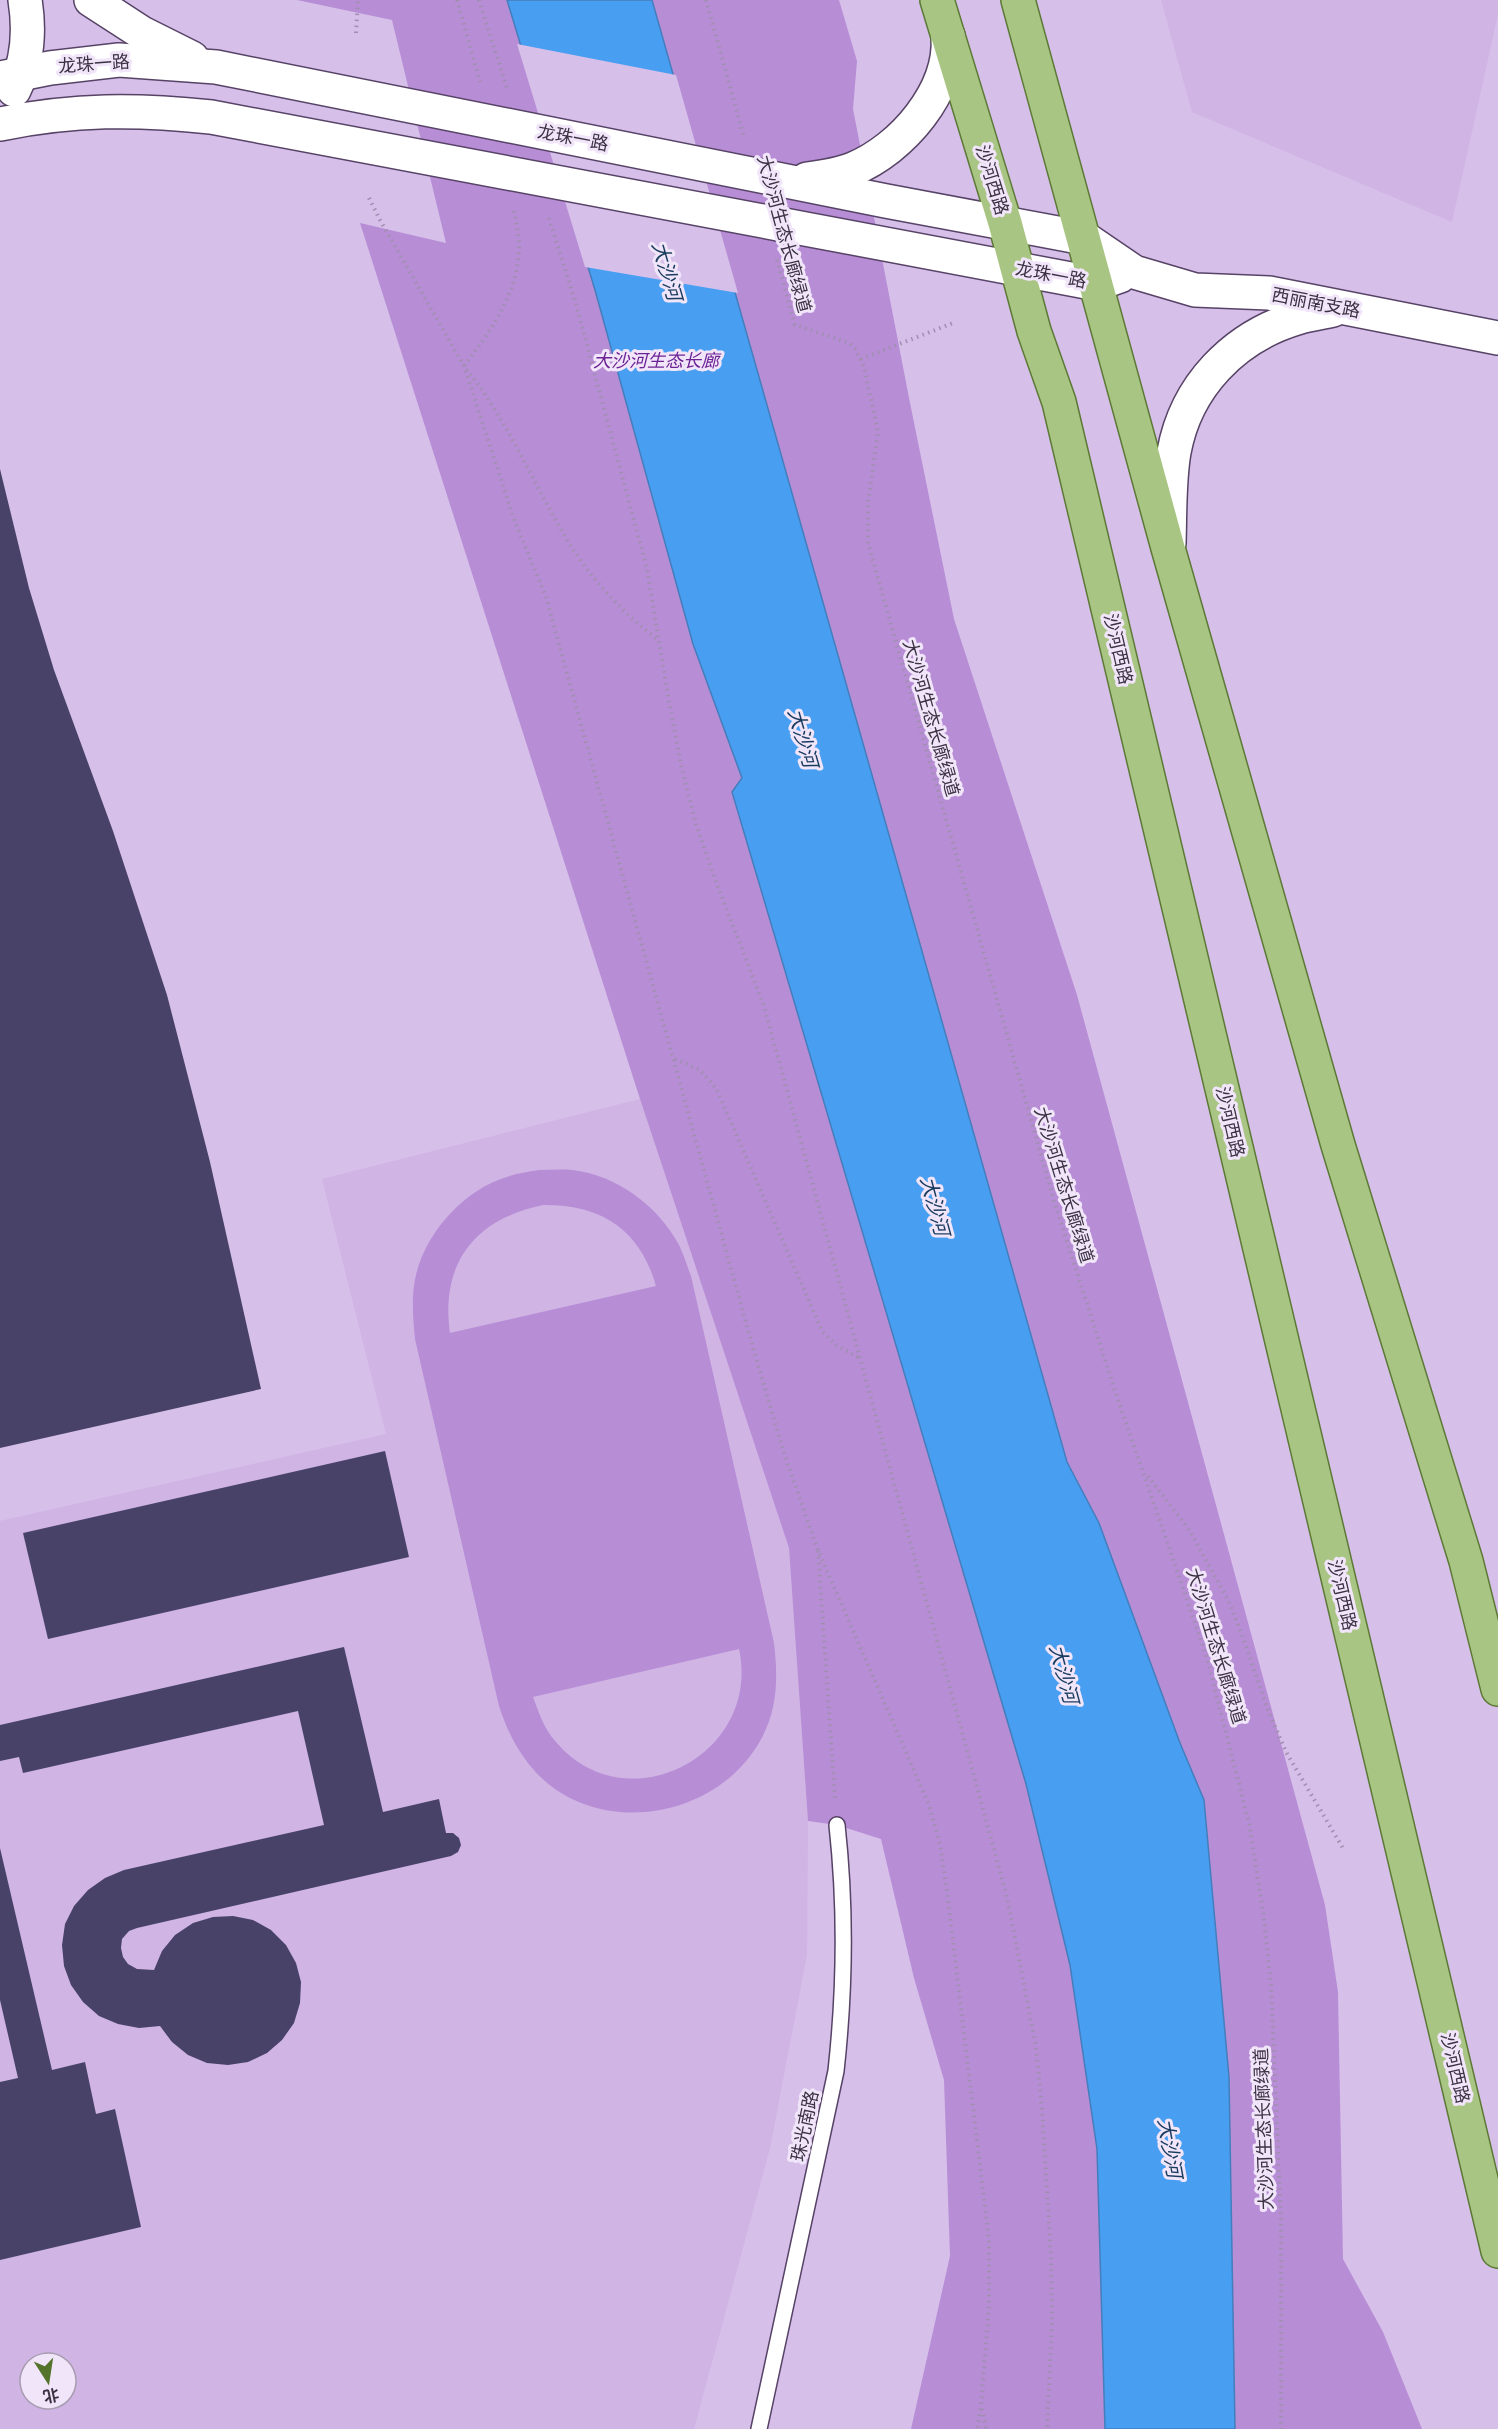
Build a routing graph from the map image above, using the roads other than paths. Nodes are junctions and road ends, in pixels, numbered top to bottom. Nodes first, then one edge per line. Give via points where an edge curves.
1 (25, 0) edge
2 (91, 0) edge
3 (937, 0) edge
4 (1018, 0) edge
5 (948, 36) junction
6 (216, 67) junction
7 (11, 76) edge
8 (0, 115) edge
9 (0, 124) edge
10 (785, 180) junction
11 (1005, 223) junction
12 (1084, 238) junction
13 (1018, 269) junction
14 (1134, 272) junction
15 (1097, 284) junction
16 (1345, 308) junction
17 (1498, 338) edge
18 (1168, 548) junction
19 (1498, 1689) edge
20 (837, 1825) road end
21 (1498, 2251) edge
22 (759, 2429) edge

1 - 7 street via 28,38
2 - 6 street via 149,37
3 - 5 main road, 沙河西路
4 - 12 main road
5 - 10 street via 948,54 939,85 915,121 893,144 868,162 840,174
5 - 11 main road, 沙河西路
6 - 7 street, 龙珠一路 via 119,60
6 - 10 street, 龙珠一路
7 - 8 street
9 - 13 street, 龙珠一路 via 52,114 107,110 211,117
10 - 11 street, 龙珠一路
11 - 12 street, 龙珠一路
11 - 13 main road, 沙河西路
12 - 14 street, 龙珠一路
12 - 15 main road
13 - 15 street, 龙珠一路
13 - 21 main road, 沙河西路 via 1062,413
14 - 15 street, 龙珠一路
14 - 16 street, 西丽南支路 via 1196,290 1269,293
15 - 18 main road
16 - 17 street, 西丽南支路
16 - 18 street via 1298,318 1261,333 1230,352 1205,379 1184,413 1174,453
18 - 19 main road via 1338,1145 1466,1561
20 - 22 lane, 珠光南路 via 844,1930 842,2019 836,2071

